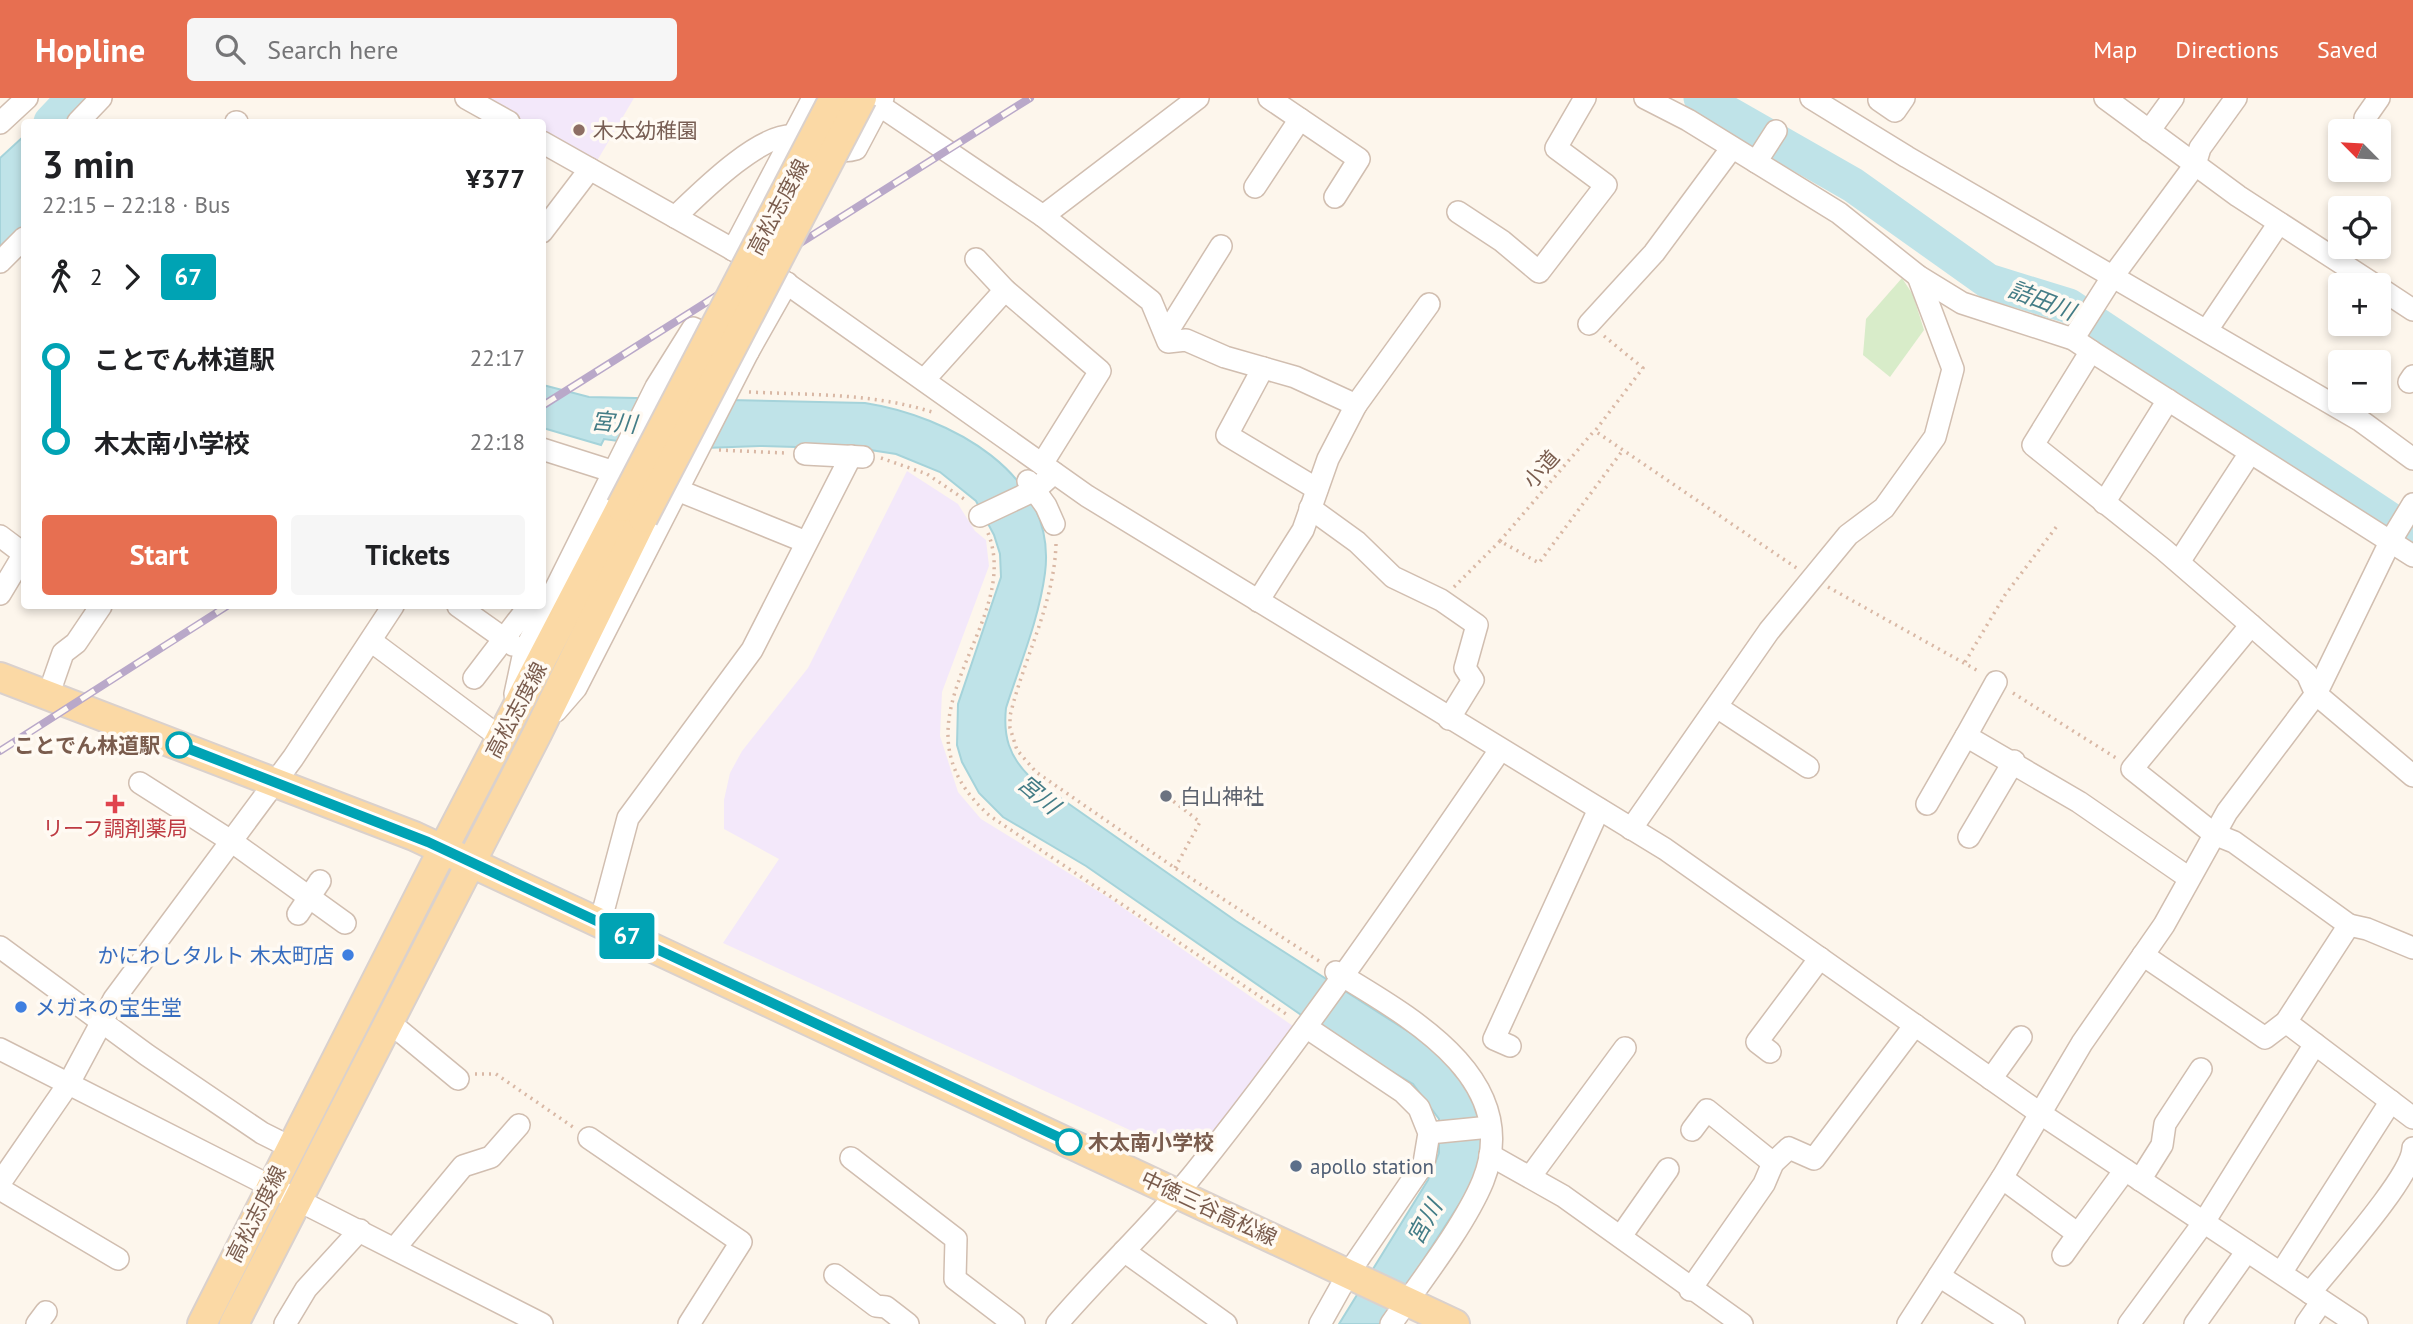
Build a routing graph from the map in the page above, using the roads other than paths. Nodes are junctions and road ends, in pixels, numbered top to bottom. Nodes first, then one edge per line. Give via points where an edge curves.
1 (101, 98) edge
2 (466, 98) edge
3 (813, 98) edge
4 (834, 98) edge
5 (1198, 98) edge
6 (1269, 98) edge
7 (1585, 98) edge
8 (1645, 98) edge
9 (1811, 98) edge
10 (1903, 98) edge
11 (2105, 98) edge
12 (2173, 98) edge
13 (2236, 98) edge
14 (2379, 98) edge
15 (875, 100) edge
16 (1879, 100) dead end
17 (2365, 118) dead end
18 (81, 119) edge
19 (504, 119) edge
20 (1300, 119) junction
21 (1776, 131) dead end
22 (2149, 131) junction
23 (793, 136) junction
24 (546, 144) edge
25 (1731, 149) junction
26 (1756, 162) junction
27 (2195, 165) junction
28 (590, 169) junction
29 (1255, 187) dead end
30 (1335, 197) dead end
31 (1458, 212) dead end
32 (1043, 216) junction
33 (675, 217) junction
34 (2278, 223) junction
35 (546, 227) edge
36 (21, 241) edge
37 (1221, 246) dead end
38 (733, 250) junction
39 (976, 259) dead end
40 (0, 262) edge
41 (2357, 273) edge
42 (1918, 276) junction
43 (2113, 276) junction
44 (787, 283) junction
45 (1005, 290) junction
46 (2391, 295) edge
47 (1429, 304) dead end
48 (2413, 310) edge
49 (1589, 324) dead end
50 (2207, 330) junction
51 (1166, 334) junction
52 (2073, 339) junction
53 (2091, 351) junction
54 (748, 352) junction
55 (1263, 368) junction
56 (923, 380) junction
57 (656, 387) junction
58 (736, 391) junction
59 (2168, 400) junction
60 (1356, 405) junction
61 (706, 449) junction
62 (546, 450) edge
63 (625, 451) junction
64 (2250, 453) junction
65 (805, 454) road end
66 (2413, 459) edge
67 (614, 473) junction
68 (1038, 480) junction
69 (679, 489) junction
70 (1313, 498) junction
71 (2104, 502) junction
72 (2411, 507) edge
73 (632, 513) junction
74 (980, 515) road end
75 (1054, 524) road end
76 (0, 536) edge
77 (2392, 539) junction
78 (806, 542) junction
79 (576, 548) junction
80 (21, 552) edge
81 (2413, 556) edge
82 (21, 559) edge
83 (2179, 562) junction
84 (546, 584) edge
85 (0, 594) edge
86 (1258, 601) junction
87 (546, 608) edge
88 (99, 609) edge
89 (391, 609) edge
90 (462, 609) edge
91 (527, 609) edge
92 (546, 609) edge
93 (2251, 625) junction
94 (503, 638) junction
95 (371, 641) junction
96 (524, 652) junction
97 (0, 677) edge
98 (474, 678) dead end
99 (1996, 682) dead end
100 (2316, 694) junction
101 (48, 696) junction
102 (1717, 707) junction
103 (1449, 719) junction
104 (538, 732) junction
105 (1966, 736) junction
106 (501, 738) junction
107 (1500, 750) junction
108 (2014, 761) junction
109 (1808, 767) dead end
110 (2413, 776) edge
111 (274, 782) junction
112 (140, 783) dead end
113 (1927, 804) dead end
114 (1599, 809) junction
115 (1631, 829) junction
116 (2214, 834) junction
117 (1969, 836) dead end
118 (231, 841) junction
119 (443, 849) junction
120 (471, 862) junction
121 (2189, 878) junction
122 (345, 923) dead end
123 (600, 923) junction
124 (2348, 925) junction
125 (0, 947) edge
126 (2413, 948) edge
127 (2143, 955) junction
128 (1820, 958) junction
129 (1339, 977) junction
130 (100, 1021) junction
131 (2286, 1022) junction
132 (387, 1025) junction
133 (1915, 1025) junction
134 (1307, 1026) junction
135 (2021, 1037) dead end
136 (2315, 1044) junction
137 (1510, 1046) dead end
138 (1625, 1048) dead end
139 (0, 1049) edge
140 (1770, 1052) dead end
141 (2201, 1069) dead end
142 (458, 1079) road end
143 (1991, 1079) junction
144 (69, 1083) junction
145 (2391, 1101) junction
146 (2041, 1114) junction
147 (2413, 1118) edge
148 (519, 1125) dead end
149 (1487, 1127) junction
150 (1692, 1130) dead end
151 (1431, 1133) junction
152 (589, 1138) road end
153 (290, 1147) junction
154 (2413, 1148) edge
155 (1490, 1155) junction
156 (851, 1158) dead end
157 (1773, 1163) junction
158 (1668, 1168) dead end
159 (2132, 1175) junction
160 (1530, 1177) junction
161 (2002, 1178) junction
162 (0, 1183) edge
163 (270, 1186) junction
164 (0, 1189) edge
165 (1178, 1193) junction
166 (297, 1199) junction
167 (2204, 1222) junction
168 (360, 1230) junction
169 (2078, 1234) junction
170 (1621, 1236) junction
171 (395, 1248) junction
172 (1124, 1251) junction
173 (2247, 1251) junction
174 (2063, 1255) dead end
175 (118, 1259) dead end
176 (2281, 1273) junction
177 (835, 1275) dead end
178 (1351, 1275) junction
179 (1939, 1276) junction
180 (1691, 1289) junction
181 (2316, 1297) junction
182 (1399, 1308) edge
183 (1065, 1321) edge
184 (202, 1324) edge
185 (234, 1324) edge
186 (285, 1324) edge
187 (542, 1324) edge
188 (689, 1324) edge
189 (908, 1324) edge
190 (1014, 1324) edge
191 (1226, 1324) edge
192 (1320, 1324) edge
193 (1455, 1324) edge
194 (1742, 1324) edge
195 (1908, 1324) edge
196 (2014, 1324) edge
197 (2129, 1324) edge
198 (2195, 1324) edge
199 (2306, 1324) edge
200 (2357, 1324) edge

1 - 18 street
2 - 19 street
3 - 23 street
4 - 73 main road, 高松志度線, bridge
5 - 32 street
6 - 20 street
7 - 31 street via 1556,148 1606,185 1539,272
8 - 25 street
9 - 43 street
10 - 16 street via 1895,111
11 - 22 street
12 - 22 street
13 - 27 street via 2200,148
14 - 17 street
15 - 23 street via 856,149 843,153
15 - 32 street
15 - 73 main road, 高松志度線, bridge
20 - 29 street
20 - 30 street via 1359,159
21 - 26 street
22 - 27 street
23 - 33 street via 772,141 748,156 710,183
23 - 38 street
24 - 28 street
25 - 26 street
25 - 49 street via 1654,253
26 - 42 street via 1839,213
27 - 34 street
27 - 43 street
28 - 33 street
28 - 35 street
32 - 51 street via 1151,301
33 - 38 street
34 - 41 street
34 - 50 street
36 - 40 street
37 - 51 street
38 - 44 street
39 - 45 street
42 - 52 street via 1962,303
42 - 102 street via 1953,369 1935,437 1884,508 1848,536 1769,631
43 - 50 street
43 - 52 street
44 - 54 street
44 - 56 street
45 - 56 street
45 - 68 street via 1100,371
46 - 48 street
47 - 60 street
50 - 66 street via 2361,421
51 - 55 street via 1168,342 1186,340
52 - 53 street
53 - 59 street
53 - 71 street via 2033,445
54 - 57 street via 693,327
54 - 58 street
55 - 60 street
55 - 70 street via 1227,435
56 - 68 street
57 - 58 street
57 - 63 street
58 - 61 street
59 - 64 street
59 - 71 street
60 - 70 street
61 - 63 street
61 - 69 street
62 - 67 street
63 - 67 street
64 - 77 street
64 - 83 street
65 - 78 street via 858,457
67 - 69 street
67 - 79 street
68 - 74 street
68 - 75 street
68 - 86 street
69 - 78 street
69 - 104 street via 576,688
70 - 86 street via 1303,530
70 - 103 street via 1393,577 1441,600 1477,625 1465,668 1473,680
71 - 83 street
72 - 77 street
73 - 104 main road, 高松志度線
73 - 106 main road, 高松志度線
76 - 80 street
77 - 81 street
77 - 100 street
78 - 123 street via 752,650 628,818
79 - 84 street
79 - 87 street
82 - 85 street
83 - 93 street
86 - 103 street
88 - 101 street via 76,643 63,653
89 - 95 street
90 - 94 street
91 - 94 street
92 - 96 street
93 - 100 street via 2307,674
93 - 116 street via 2132,769
94 - 96 street
94 - 98 street
95 - 106 street
95 - 111 street
96 - 106 street
97 - 101 main road, 中徳三谷高松線
99 - 105 street
100 - 110 street
100 - 116 street
101 - 111 main road, 中徳三谷高松線
102 - 109 street
102 - 115 street
103 - 107 street
104 - 120 main road, 高松志度線
105 - 108 street
105 - 113 street
106 - 119 main road, 高松志度線
107 - 114 street
107 - 129 street
108 - 117 street
108 - 121 street
111 - 118 street
111 - 119 main road, 中徳三谷高松線
112 - 118 street
114 - 115 street
114 - 137 street via 1494,1039
115 - 128 street
116 - 121 street
116 - 124 street via 2234,842
118 - 122 street
118 - 130 street
119 - 120 main road, 中徳三谷高松線
119 - 153 main road, 高松志度線
120 - 123 main road, 中徳三谷高松線
120 - 132 main road, 高松志度線
121 - 127 street
123 - 165 main road, 中徳三谷高松線
124 - 126 street
124 - 131 street
125 - 130 street
127 - 131 street via 2265,1038
127 - 146 street via 2082,1043
128 - 133 street
128 - 140 street via 1757,1042
129 - 134 street
129 - 149 street via 1434,1038 1462,1063 1480,1091
130 - 144 street
130 - 153 street via 261,1133
131 - 136 street
132 - 142 street
132 - 166 main road, 高松志度線
133 - 143 street
133 - 157 street via 1814,1159 1789,1148
134 - 151 street via 1403,1092 1419,1108
134 - 165 street
135 - 143 street
136 - 145 street
136 - 167 street
138 - 160 street
139 - 144 street
141 - 159 street via 2165,1124 2162,1145
143 - 146 street
144 - 162 street
144 - 163 street
145 - 147 street
145 - 176 street
146 - 159 street
146 - 161 street
148 - 171 street via 491,1157 463,1166
149 - 151 street
149 - 155 street
150 - 157 street via 1707,1110
151 - 178 street via 1424,1163
152 - 188 street via 741,1242
153 - 163 main road, 高松志度線
154 - 181 street via 2413,1156 2389,1193
155 - 160 street
155 - 182 street via 1477,1194
156 - 190 street via 956,1239 956,1279
157 - 180 street via 1764,1184
158 - 170 street
159 - 167 street
159 - 169 street
160 - 170 street
161 - 169 street
161 - 179 street
163 - 166 street
163 - 184 main road, 高松志度線
164 - 175 street
165 - 172 street
165 - 178 main road, 中徳三谷高松線
166 - 168 street
166 - 185 main road, 高松志度線
167 - 173 street
167 - 197 street
168 - 171 street
168 - 186 street via 306,1289
169 - 174 street
170 - 180 street
171 - 187 street
172 - 183 street
172 - 191 street
173 - 176 street
173 - 198 street
176 - 181 street
177 - 189 street
178 - 182 main road, 中徳三谷高松線
178 - 192 street
179 - 195 street
179 - 196 street
180 - 194 street
181 - 199 street
181 - 200 street
182 - 193 main road, 中徳三谷高松線

